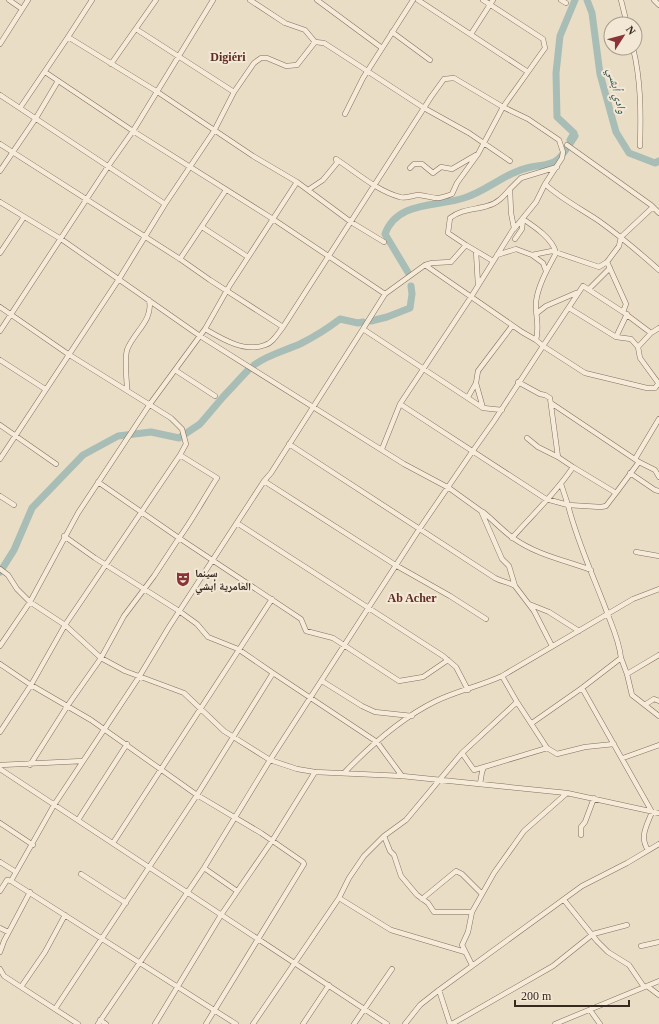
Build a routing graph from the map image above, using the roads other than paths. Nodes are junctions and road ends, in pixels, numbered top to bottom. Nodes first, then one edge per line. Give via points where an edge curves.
1 (9, 0) edge
2 (28, 0) edge
3 (92, 0) edge
4 (156, 0) edge
5 (213, 0) edge
6 (250, 0) edge
7 (317, 0) edge
8 (413, 0) edge
9 (418, 0) edge
10 (483, 0) edge
11 (561, 0) edge
12 (621, 0) edge
13 (654, 0) edge
14 (492, 2) edge
15 (566, 3) dead end
16 (659, 5) edge
17 (22, 9) junction
18 (625, 16) edge
19 (136, 29) junction
20 (392, 32) junction
21 (471, 34) junction
22 (68, 37) junction
23 (315, 42) junction
24 (0, 44) edge
25 (382, 48) junction
26 (178, 55) junction
27 (636, 56) edge
28 (430, 60) dead end
29 (111, 64) junction
30 (368, 71) junction
31 (45, 72) junction
32 (528, 72) junction
33 (58, 81) junction
34 (156, 91) junction
35 (234, 92) junction
36 (0, 95) edge
37 (503, 107) junction
38 (20, 108) junction
39 (424, 108) junction
40 (345, 114) dead end
41 (36, 118) junction
42 (133, 131) junction
43 (214, 131) junction
44 (484, 142) junction
45 (0, 144) edge
46 (567, 146) dead end
47 (640, 146) dead end
48 (13, 152) junction
49 (478, 154) junction
50 (510, 161) dead end
51 (109, 165) junction
52 (190, 166) junction
53 (556, 167) junction
54 (410, 168) dead end
55 (0, 171) edge
56 (297, 182) junction
57 (373, 184) junction
58 (545, 184) junction
59 (510, 189) junction
60 (226, 190) junction
61 (308, 190) junction
62 (86, 200) junction
63 (0, 202) edge
64 (165, 204) junction
65 (653, 207) junction
66 (659, 213) edge
67 (24, 217) junction
68 (273, 219) junction
69 (523, 219) junction
70 (351, 222) junction
71 (202, 227) junction
72 (514, 228) junction
73 (622, 237) junction
74 (145, 238) junction
75 (61, 239) junction
76 (515, 239) junction
77 (384, 242) dead end
78 (466, 245) junction
79 (516, 249) junction
80 (476, 251) junction
81 (0, 253) edge
82 (556, 253) junction
83 (532, 254) junction
84 (497, 255) junction
85 (248, 257) junction
86 (328, 257) junction
87 (180, 259) junction
88 (493, 261) junction
89 (607, 262) junction
90 (425, 265) junction
91 (610, 268) junction
92 (659, 270) edge
93 (546, 271) junction
94 (119, 279) junction
95 (478, 286) junction
96 (589, 289) junction
97 (226, 291) junction
98 (576, 293) junction
99 (385, 294) junction
100 (471, 297) junction
101 (149, 300) junction
102 (0, 307) edge
103 (569, 308) junction
104 (537, 313) junction
105 (625, 313) junction
106 (11, 314) junction
107 (512, 326) junction
108 (283, 327) junction
109 (659, 328) edge
110 (205, 329) junction
111 (363, 329) junction
112 (0, 331) edge
113 (651, 333) junction
114 (200, 336) junction
115 (616, 337) junction
116 (536, 340) junction
117 (543, 346) junction
118 (638, 347) junction
119 (68, 354) junction
120 (0, 360) edge
121 (424, 369) junction
122 (175, 370) junction
123 (518, 382) junction
124 (476, 383) junction
125 (659, 383) edge
126 (657, 389) edge
127 (45, 390) junction
128 (127, 390) junction
129 (215, 396) dead end
130 (468, 397) junction
131 (552, 403) junction
132 (150, 404) junction
133 (400, 404) junction
134 (314, 406) junction
135 (483, 408) junction
136 (502, 410) junction
137 (659, 419) edge
138 (0, 425) edge
139 (16, 434) junction
140 (527, 438) dead end
141 (289, 444) junction
142 (382, 449) junction
143 (472, 452) junction
144 (180, 455) junction
145 (558, 457) junction
146 (0, 459) edge
147 (637, 461) junction
148 (56, 464) dead end
149 (573, 467) junction
150 (630, 473) junction
151 (659, 477) edge
152 (264, 481) junction
153 (98, 482) junction
154 (561, 484) junction
155 (449, 488) junction
156 (659, 491) edge
157 (616, 493) junction
158 (0, 496) edge
159 (546, 500) junction
160 (14, 505) dead end
161 (568, 506) junction
162 (482, 511) junction
163 (142, 513) junction
164 (237, 523) junction
165 (420, 528) junction
166 (64, 536) junction
167 (179, 538) junction
168 (512, 538) junction
169 (636, 552) dead end
170 (659, 556) edge
171 (213, 561) junction
172 (107, 566) junction
173 (397, 566) junction
174 (0, 568) edge
175 (591, 570) junction
176 (515, 586) junction
177 (144, 588) junction
178 (659, 590) edge
179 (272, 599) junction
180 (30, 602) junction
181 (529, 604) junction
182 (369, 609) junction
183 (179, 611) junction
184 (607, 614) junction
185 (486, 619) dead end
186 (65, 625) junction
187 (579, 631) junction
188 (0, 646) edge
189 (344, 646) junction
190 (552, 646) junction
191 (238, 649) junction
192 (659, 655) edge
193 (101, 658) junction
194 (620, 658) junction
195 (448, 660) junction
196 (0, 664) edge
197 (273, 673) junction
198 (627, 674) junction
199 (502, 676) junction
200 (139, 677) junction
201 (322, 681) junction
202 (31, 685) junction
203 (582, 688) junction
204 (468, 690) junction
205 (311, 698) junction
206 (659, 701) edge
207 (517, 702) junction
208 (646, 704) junction
209 (68, 706) junction
210 (200, 709) junction
211 (412, 716) junction
212 (659, 716) edge
213 (532, 723) junction
214 (104, 729) junction
215 (0, 732) edge
216 (233, 738) junction
217 (377, 742) junction
218 (127, 744) junction
219 (614, 744) junction
220 (659, 745) edge
221 (547, 748) junction
222 (462, 753) junction
223 (622, 758) junction
224 (270, 760) junction
225 (83, 761) junction
226 (0, 765) edge
227 (30, 765) junction
228 (484, 767) junction
229 (0, 769) edge
230 (162, 769) junction
231 (315, 772) junction
232 (345, 772) junction
233 (402, 776) junction
234 (438, 781) junction
235 (480, 784) junction
236 (567, 793) junction
237 (197, 795) junction
238 (594, 798) junction
239 (54, 805) junction
240 (652, 812) junction
241 (659, 813) edge
242 (235, 817) junction
243 (78, 820) junction
244 (0, 823) edge
245 (581, 835) dead end
246 (384, 836) junction
247 (272, 841) junction
248 (113, 843) junction
249 (659, 844) edge
250 (33, 845) junction
251 (648, 850) junction
252 (0, 862) edge
253 (149, 866) junction
254 (204, 868) junction
255 (16, 872) junction
256 (81, 874) dead end
257 (11, 881) junction
258 (0, 891) edge
259 (237, 891) junction
260 (30, 892) junction
261 (187, 893) junction
262 (482, 894) junction
263 (339, 898) junction
264 (422, 899) junction
265 (564, 900) junction
266 (126, 903) junction
267 (472, 912) junction
268 (65, 915) junction
269 (221, 915) junction
270 (627, 925) dead end
271 (0, 928) edge
272 (8, 932) junction
273 (593, 934) junction
274 (103, 939) junction
275 (259, 939) junction
276 (659, 942) edge
277 (641, 946) dead end
278 (0, 952) edge
279 (465, 952) junction
280 (140, 962) junction
281 (294, 962) junction
282 (472, 965) junction
283 (0, 969) edge
284 (392, 969) dead end
285 (659, 981) edge
286 (328, 985) junction
287 (646, 986) junction
288 (21, 987) junction
289 (178, 987) junction
290 (439, 990) junction
291 (659, 995) edge
292 (55, 1009) junction
293 (363, 1009) junction
294 (215, 1010) junction
295 (590, 1010) junction
296 (99, 1022) edge
297 (78, 1024) edge
298 (106, 1024) edge
299 (155, 1024) edge
300 (206, 1024) edge
301 (236, 1024) edge
302 (253, 1024) edge
303 (303, 1024) edge
304 (354, 1024) edge
305 (387, 1024) edge
306 (405, 1024) edge
307 (451, 1024) edge
308 (555, 1024) edge
309 (600, 1024) edge

1 - 17 street
2 - 17 street
3 - 22 street
4 - 19 street
5 - 26 street
6 - 23 street via 285,23 305,30
7 - 25 street
8 - 20 street
9 - 21 street
10 - 14 street
11 - 15 street
12 - 18 street
13 - 16 street
14 - 21 street
14 - 32 street via 543,39 545,48
17 - 24 street
19 - 26 street
19 - 29 street
20 - 25 street
20 - 28 street
21 - 32 street
22 - 29 street
22 - 31 street
23 - 30 street via 324,43
23 - 35 street via 297,65 286,66 267,58 257,60
25 - 30 street
26 - 34 street
26 - 35 street
27 - 47 street via 641,106
29 - 34 street
30 - 39 street
30 - 40 street
31 - 33 street
31 - 38 street
32 - 37 street
33 - 41 street
33 - 42 street
34 - 42 street
34 - 43 street
35 - 43 street
36 - 38 street
37 - 39 street via 461,81 448,78 439,84
37 - 44 street
37 - 53 street via 528,119 559,140 563,152
38 - 41 street
39 - 44 street
39 - 57 street
41 - 48 street
41 - 51 street
42 - 51 street
42 - 52 street
43 - 52 street
43 - 56 street
44 - 49 street
44 - 50 street
45 - 48 street
46 - 65 street
48 - 55 street
48 - 62 street
49 - 54 street via 452,169 441,167 433,173 422,164 414,164
49 - 57 street via 452,194 442,198 432,199 418,195 402,198
51 - 62 street
51 - 64 street
52 - 60 street
52 - 64 street
53 - 58 street
53 - 59 street via 521,178
56 - 61 street
56 - 68 street
57 - 61 street via 336,159 337,163 323,180
57 - 70 street
58 - 69 street
58 - 73 street
59 - 72 street
59 - 78 street via 500,200 489,206 459,211 450,218 448,233
60 - 68 street
60 - 71 street
61 - 70 street
62 - 74 street
62 - 75 street
63 - 67 street
64 - 74 street
65 - 66 street
65 - 73 street
67 - 75 street
67 - 81 street
68 - 85 street
68 - 86 street
69 - 72 street
69 - 76 street via 522,229
69 - 82 street via 554,246
70 - 77 street
70 - 86 street
71 - 85 street
71 - 87 street
72 - 76 street
72 - 84 street
73 - 89 street via 619,246
73 - 92 street
74 - 87 street
74 - 94 street
75 - 94 street
75 - 106 street
76 - 79 street
78 - 80 street
78 - 90 street via 452,262
79 - 83 street
79 - 84 street
80 - 88 street
80 - 95 street
82 - 83 street via 552,251
82 - 89 street via 599,267
82 - 93 street
83 - 93 street via 543,262
84 - 88 street
85 - 97 street
86 - 99 street
86 - 108 street
87 - 97 street
88 - 95 street
89 - 91 street
90 - 99 street
90 - 100 street
91 - 96 street
91 - 105 street via 626,304
93 - 104 street via 536,303
94 - 101 street
94 - 119 street
95 - 100 street
96 - 98 street via 583,286
96 - 105 street
97 - 108 street
97 - 110 street
98 - 103 street
98 - 104 street via 546,306
99 - 111 street
100 - 107 street
100 - 121 street
101 - 114 street
101 - 128 street via 148,316 127,352
102 - 106 street
103 - 115 street
103 - 117 street
104 - 116 street via 539,329
105 - 113 street
105 - 115 street
106 - 112 street
106 - 119 street
107 - 116 street
107 - 124 street via 478,372
108 - 110 street via 265,345 251,346 238,346
109 - 113 street
110 - 114 street
111 - 121 street
111 - 134 street
113 - 118 street
114 - 122 street
114 - 134 street
115 - 118 street via 631,340
116 - 117 street
117 - 123 street
117 - 126 street via 585,373
118 - 125 street via 640,358
119 - 127 street
119 - 128 street
120 - 127 street
121 - 130 street
121 - 133 street
122 - 129 street
122 - 132 street
123 - 131 street via 550,398
123 - 136 street
124 - 130 street
124 - 135 street
125 - 126 street
127 - 139 street
128 - 132 street
130 - 135 street
131 - 145 street
131 - 147 street
132 - 144 street via 182,429 186,444
132 - 153 street
133 - 142 street
133 - 143 street
134 - 141 street
134 - 142 street
135 - 136 street
136 - 143 street
137 - 147 street
138 - 139 street
139 - 146 street
139 - 148 street
140 - 145 street
141 - 152 street via 272,473
141 - 165 street
142 - 155 street
143 - 155 street
143 - 159 street
144 - 163 street
144 - 167 street via 217,478
145 - 149 street
147 - 150 street
147 - 151 street via 655,470
149 - 154 street
149 - 157 street
150 - 156 street
150 - 157 street
152 - 164 street
152 - 173 street
153 - 163 street
153 - 166 street
154 - 159 street
154 - 161 street
155 - 162 street
155 - 165 street
157 - 161 street via 606,506
158 - 160 street
159 - 161 street
159 - 168 street
161 - 175 street via 580,547
162 - 168 street
162 - 176 street via 502,559 509,566
163 - 167 street
163 - 172 street
164 - 171 street
164 - 182 street
165 - 173 street
165 - 176 street via 495,578
166 - 172 street
166 - 180 street
167 - 171 street
167 - 177 street
168 - 175 street via 546,555
169 - 170 street
171 - 179 street
171 - 183 street
172 - 177 street
172 - 186 street
173 - 182 street
173 - 185 street
174 - 180 street
175 - 184 street
176 - 181 street
177 - 183 street
177 - 193 street via 124,616
178 - 184 street via 633,599
179 - 189 street via 301,619 306,631 333,638
179 - 191 street
180 - 186 street
180 - 188 street
181 - 187 street via 549,612
181 - 190 street
182 - 189 street
182 - 195 street
183 - 191 street via 197,624 208,637
183 - 200 street
184 - 187 street
184 - 194 street via 620,646
186 - 193 street
186 - 202 street
187 - 190 street
189 - 195 street via 400,681 423,677
189 - 201 street
190 - 199 street
191 - 197 street
191 - 210 street
192 - 198 street
193 - 200 street
193 - 209 street
194 - 198 street
194 - 203 street
195 - 204 street via 456,667
196 - 202 street
197 - 205 street
197 - 216 street
198 - 208 street via 632,695
199 - 204 street
199 - 207 street
200 - 210 street via 178,690
200 - 214 street
201 - 205 street
201 - 211 street via 375,712
202 - 209 street
202 - 215 street
203 - 213 street
203 - 219 street
204 - 211 street via 435,701
205 - 217 street
205 - 224 street
206 - 208 street via 654,699
207 - 213 street
207 - 222 street
208 - 212 street
209 - 214 street
209 - 227 street
210 - 216 street
210 - 230 street
211 - 217 street
213 - 221 street
214 - 218 street
214 - 225 street
216 - 224 street
216 - 237 street
217 - 232 street
217 - 233 street
218 - 230 street
218 - 243 street
219 - 221 street via 585,747 557,754
219 - 223 street
220 - 223 street
221 - 228 street
222 - 228 street via 474,770
222 - 234 street
223 - 240 street
224 - 231 street
224 - 242 street
225 - 227 street
225 - 239 street
226 - 227 street
228 - 235 street
229 - 239 street
230 - 237 street
230 - 248 street
231 - 232 street
231 - 247 street
232 - 233 street
233 - 234 street
234 - 235 street
234 - 246 street via 406,820
235 - 236 street
236 - 238 street
236 - 262 street via 524,831
237 - 242 street
237 - 253 street
238 - 240 street
238 - 245 street via 581,827
239 - 243 street
239 - 250 street
240 - 241 street
240 - 251 street via 643,833 644,844
242 - 247 street
242 - 254 street
243 - 248 street
244 - 250 street
246 - 263 street via 358,865
246 - 264 street via 401,876
247 - 259 street
247 - 275 street via 304,864
248 - 253 street
249 - 251 street
250 - 255 street
251 - 265 street via 582,886
252 - 255 street
253 - 261 street
253 - 266 street
254 - 259 street
254 - 261 street
255 - 257 street
256 - 266 street
257 - 258 street via 7,880
257 - 260 street
259 - 269 street
260 - 268 street
260 - 272 street
261 - 269 street
261 - 280 street
262 - 264 street via 456,871
262 - 267 street
263 - 279 street via 391,930
263 - 281 street
264 - 267 street via 434,912
265 - 273 street
265 - 282 street
266 - 274 street
267 - 279 street via 462,945
268 - 274 street
268 - 288 street via 45,952
269 - 275 street
269 - 289 street
270 - 273 street
271 - 272 street
272 - 278 street
273 - 287 street via 608,952 626,963
273 - 307 street via 553,966
274 - 280 street
274 - 292 street
275 - 281 street
275 - 294 street
276 - 277 street
279 - 282 street
280 - 289 street
280 - 296 street
281 - 286 street
281 - 302 street
282 - 290 street
283 - 288 street via 4,976
284 - 293 street
285 - 287 street
286 - 293 street
286 - 303 street
287 - 291 street
287 - 295 street
288 - 292 street
289 - 294 street
289 - 299 street
290 - 306 street via 420,1005
290 - 307 street
292 - 297 street
293 - 304 street
293 - 305 street
294 - 300 street
294 - 301 street
295 - 308 street
295 - 309 street
296 - 298 street

